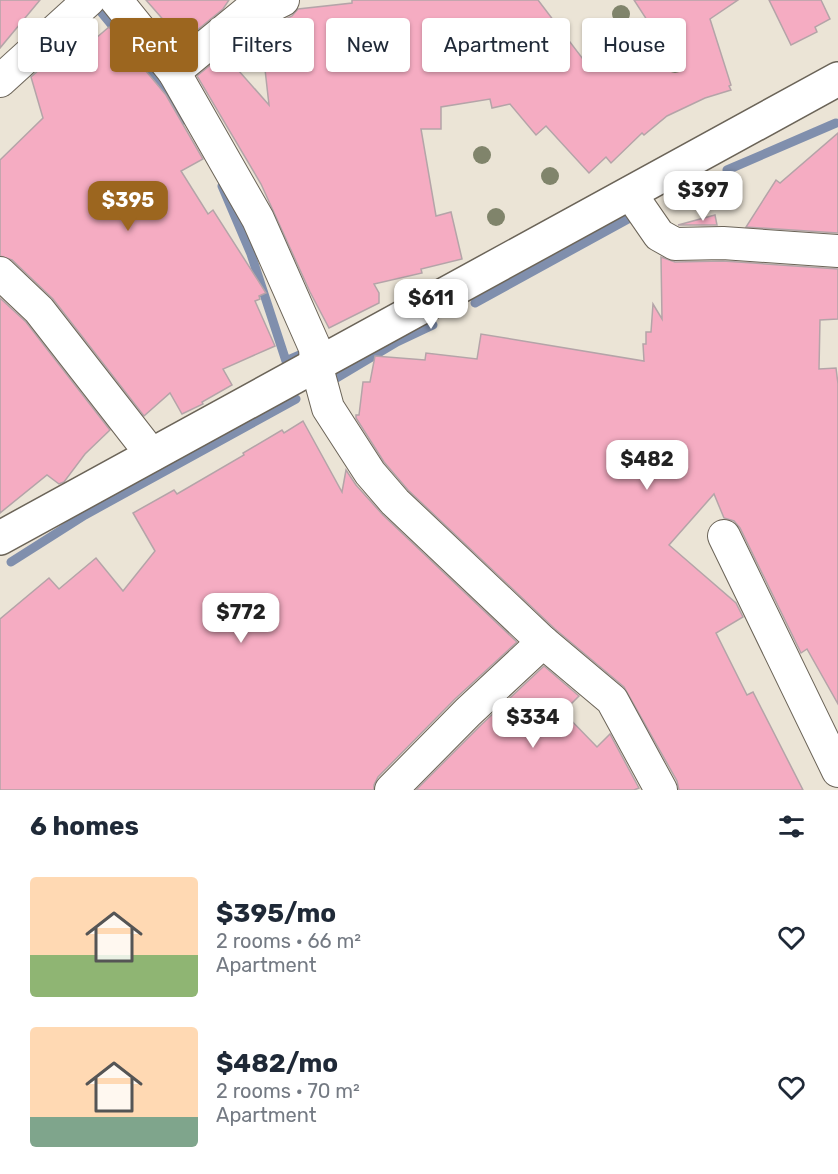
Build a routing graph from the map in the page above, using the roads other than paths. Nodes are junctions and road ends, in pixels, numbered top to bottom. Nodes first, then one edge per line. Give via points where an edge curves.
1 (89, 0) edge
2 (116, 0) edge
3 (283, 0) edge
4 (130, 18) edge
5 (198, 52) edge
6 (174, 72) edge
7 (838, 79) edge
8 (0, 81) edge
9 (630, 193) junction
10 (838, 251) edge
11 (0, 273) edge
12 (316, 364) junction
13 (152, 455) junction
14 (724, 536) dead end
15 (0, 538) edge
16 (543, 642) junction
17 (838, 771) edge
18 (392, 790) edge
19 (661, 790) edge

1 - 8 street
2 - 4 street
3 - 5 street via 252,8
6 - 12 street via 258,219 315,348
7 - 9 street
9 - 10 street via 659,236 675,244 723,243
9 - 12 street
11 - 13 street via 39,310
12 - 13 street
12 - 16 street via 328,408 370,473 395,502
13 - 15 street
14 - 17 street
16 - 18 street
16 - 19 street via 612,700

